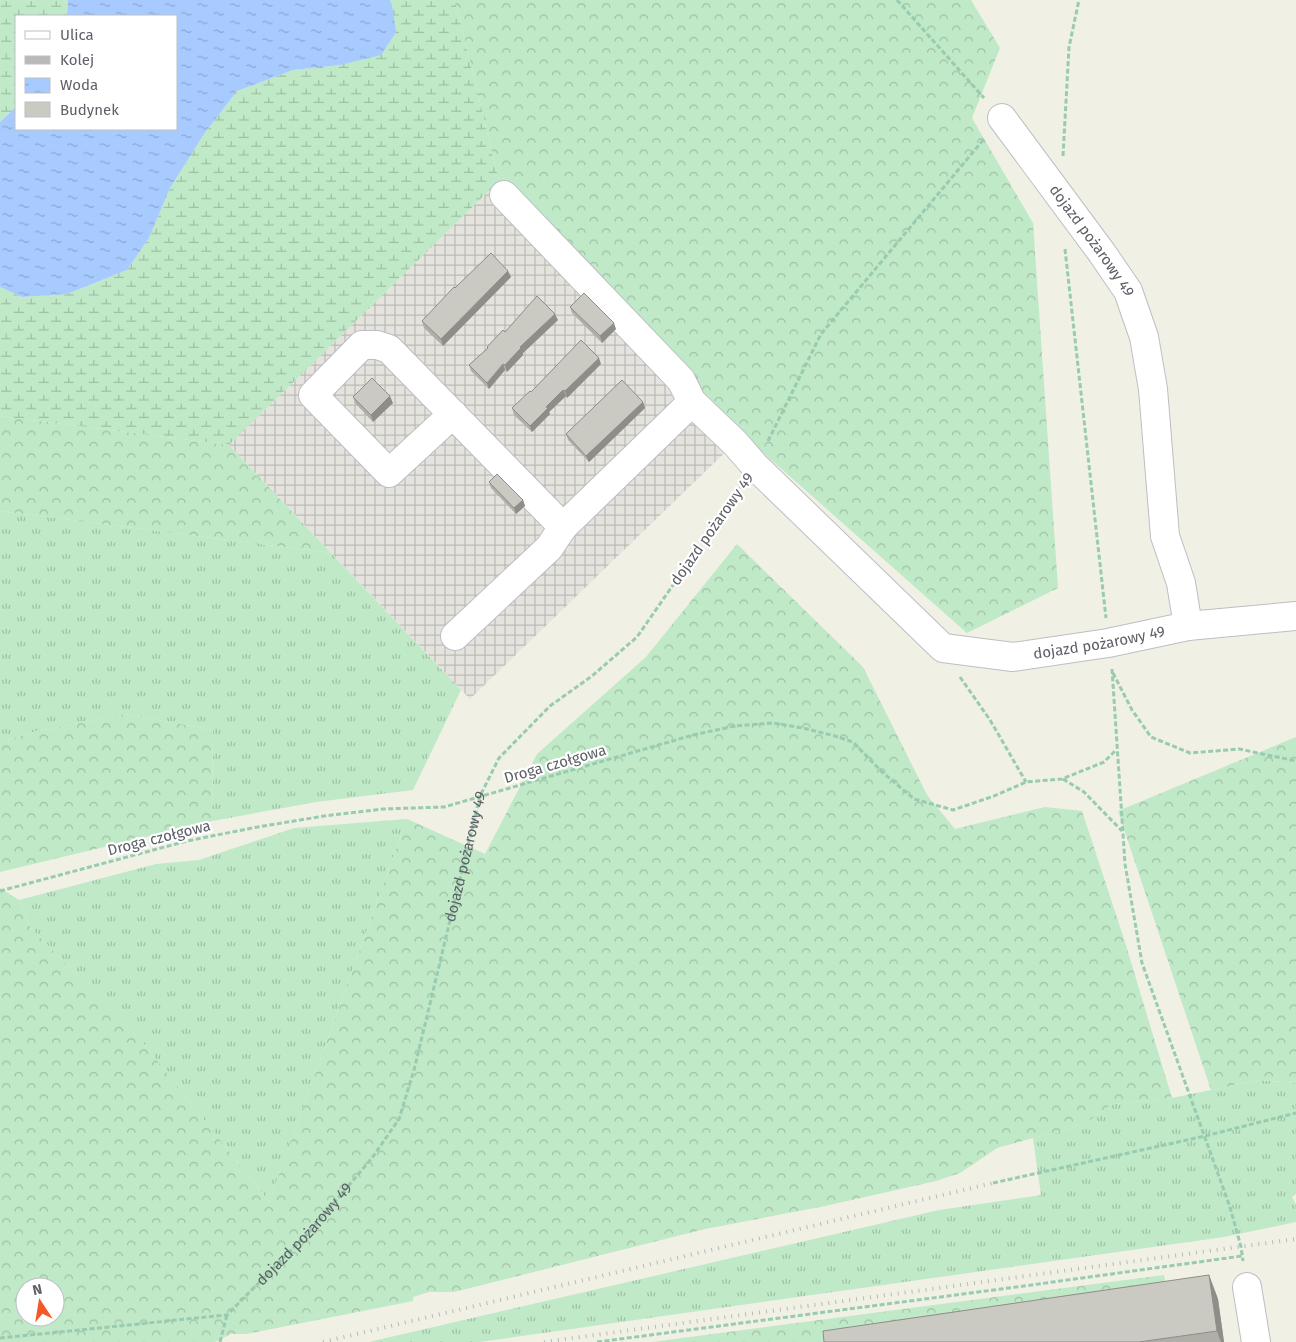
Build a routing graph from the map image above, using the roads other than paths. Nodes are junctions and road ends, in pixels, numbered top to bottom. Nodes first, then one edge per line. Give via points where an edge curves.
1 (1002, 118) road end
2 (504, 195) dead end
3 (692, 402) junction
4 (453, 414) junction
5 (563, 527) junction
6 (1296, 616) edge
7 (1188, 626) junction
8 (455, 636) dead end
9 (1247, 1287) dead end
10 (1256, 1342) edge

1 - 7 lane, dojazd pożarowy 49 via 1128,291 1144,338 1153,389 1165,536 1181,583
2 - 3 lane via 681,380
3 - 5 lane
3 - 7 lane, dojazd pożarowy 49 via 944,648 1013,657 1108,644
4 - 4 lane via 389,348 377,345 362,345 313,394 389,473
4 - 5 lane
5 - 8 lane via 549,548
6 - 7 lane
9 - 10 lane

